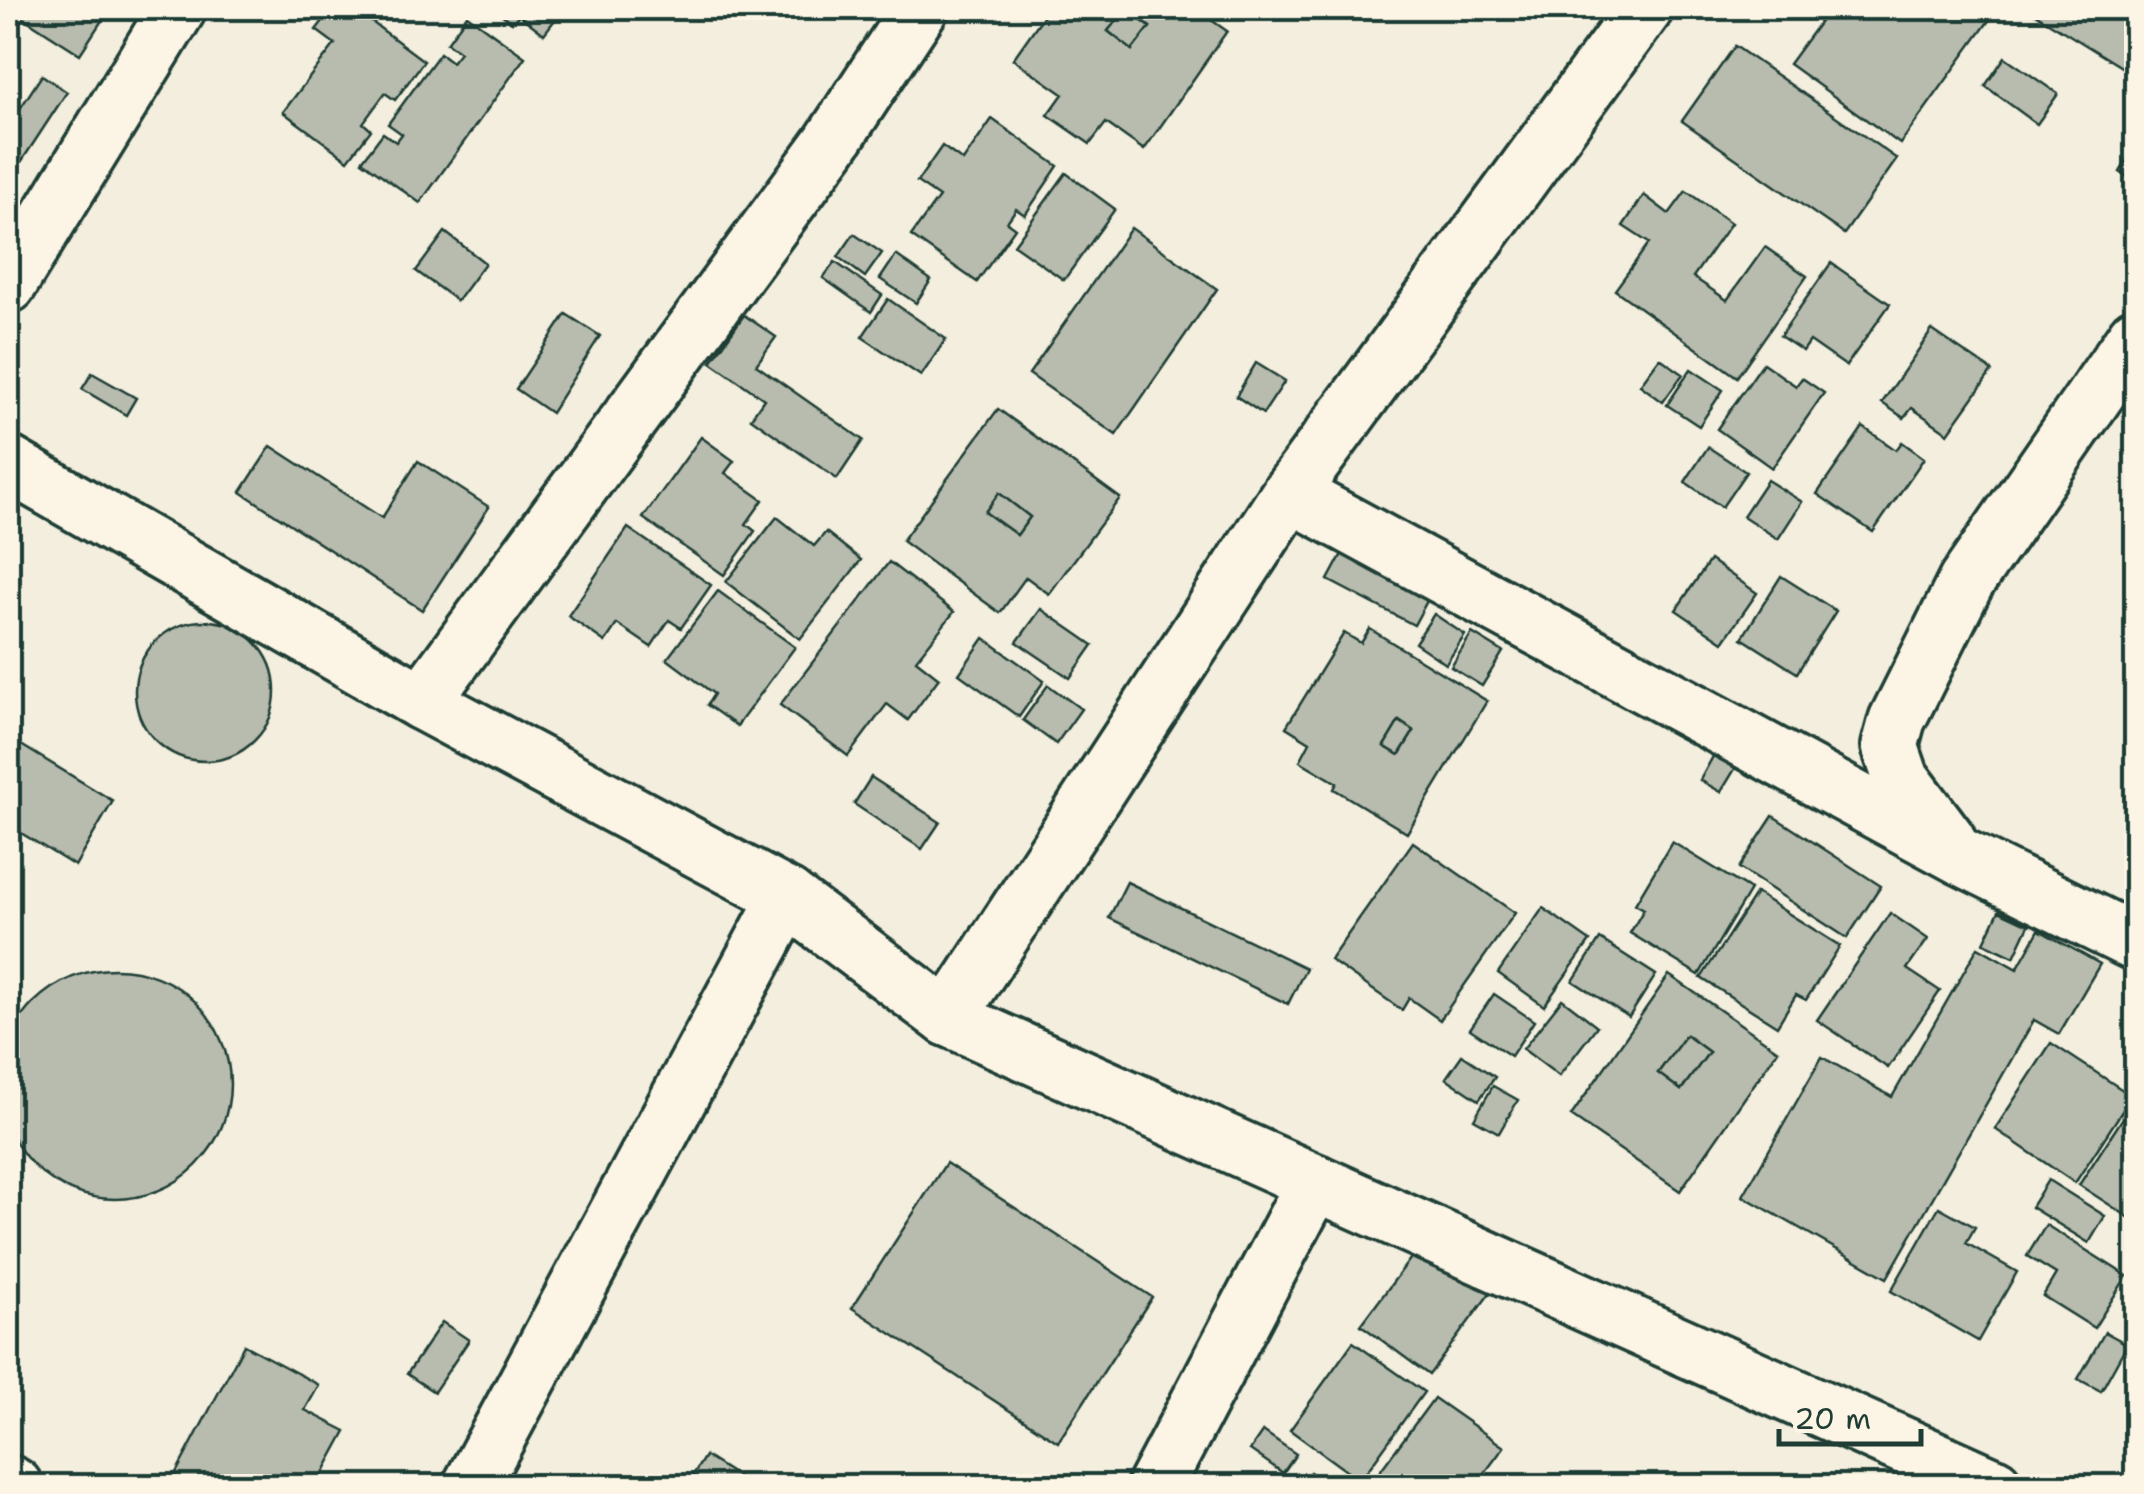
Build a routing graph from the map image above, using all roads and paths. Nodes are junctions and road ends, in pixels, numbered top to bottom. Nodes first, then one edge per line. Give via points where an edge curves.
1 (178, 8) edge
2 (1645, 8) edge
3 (910, 13) edge
4 (8, 285) edge
5 (2136, 336) edge
6 (8, 464) edge
7 (1290, 493) junction
8 (422, 702) junction
9 (1962, 857) junction
10 (787, 898) junction
11 (2136, 943) edge
12 (948, 1018) junction
13 (1315, 1182) junction
14 (470, 1486) edge
15 (1155, 1486) edge
16 (1994, 1486) edge

1 - 4 street
2 - 7 street
3 - 8 street via 818,161
5 - 9 street via 1966,582 1897,720 1890,746 1900,778
6 - 8 street
7 - 9 street
7 - 12 street
8 - 10 street
9 - 11 street
10 - 12 street
10 - 14 street
12 - 13 street
13 - 15 street
13 - 16 street

